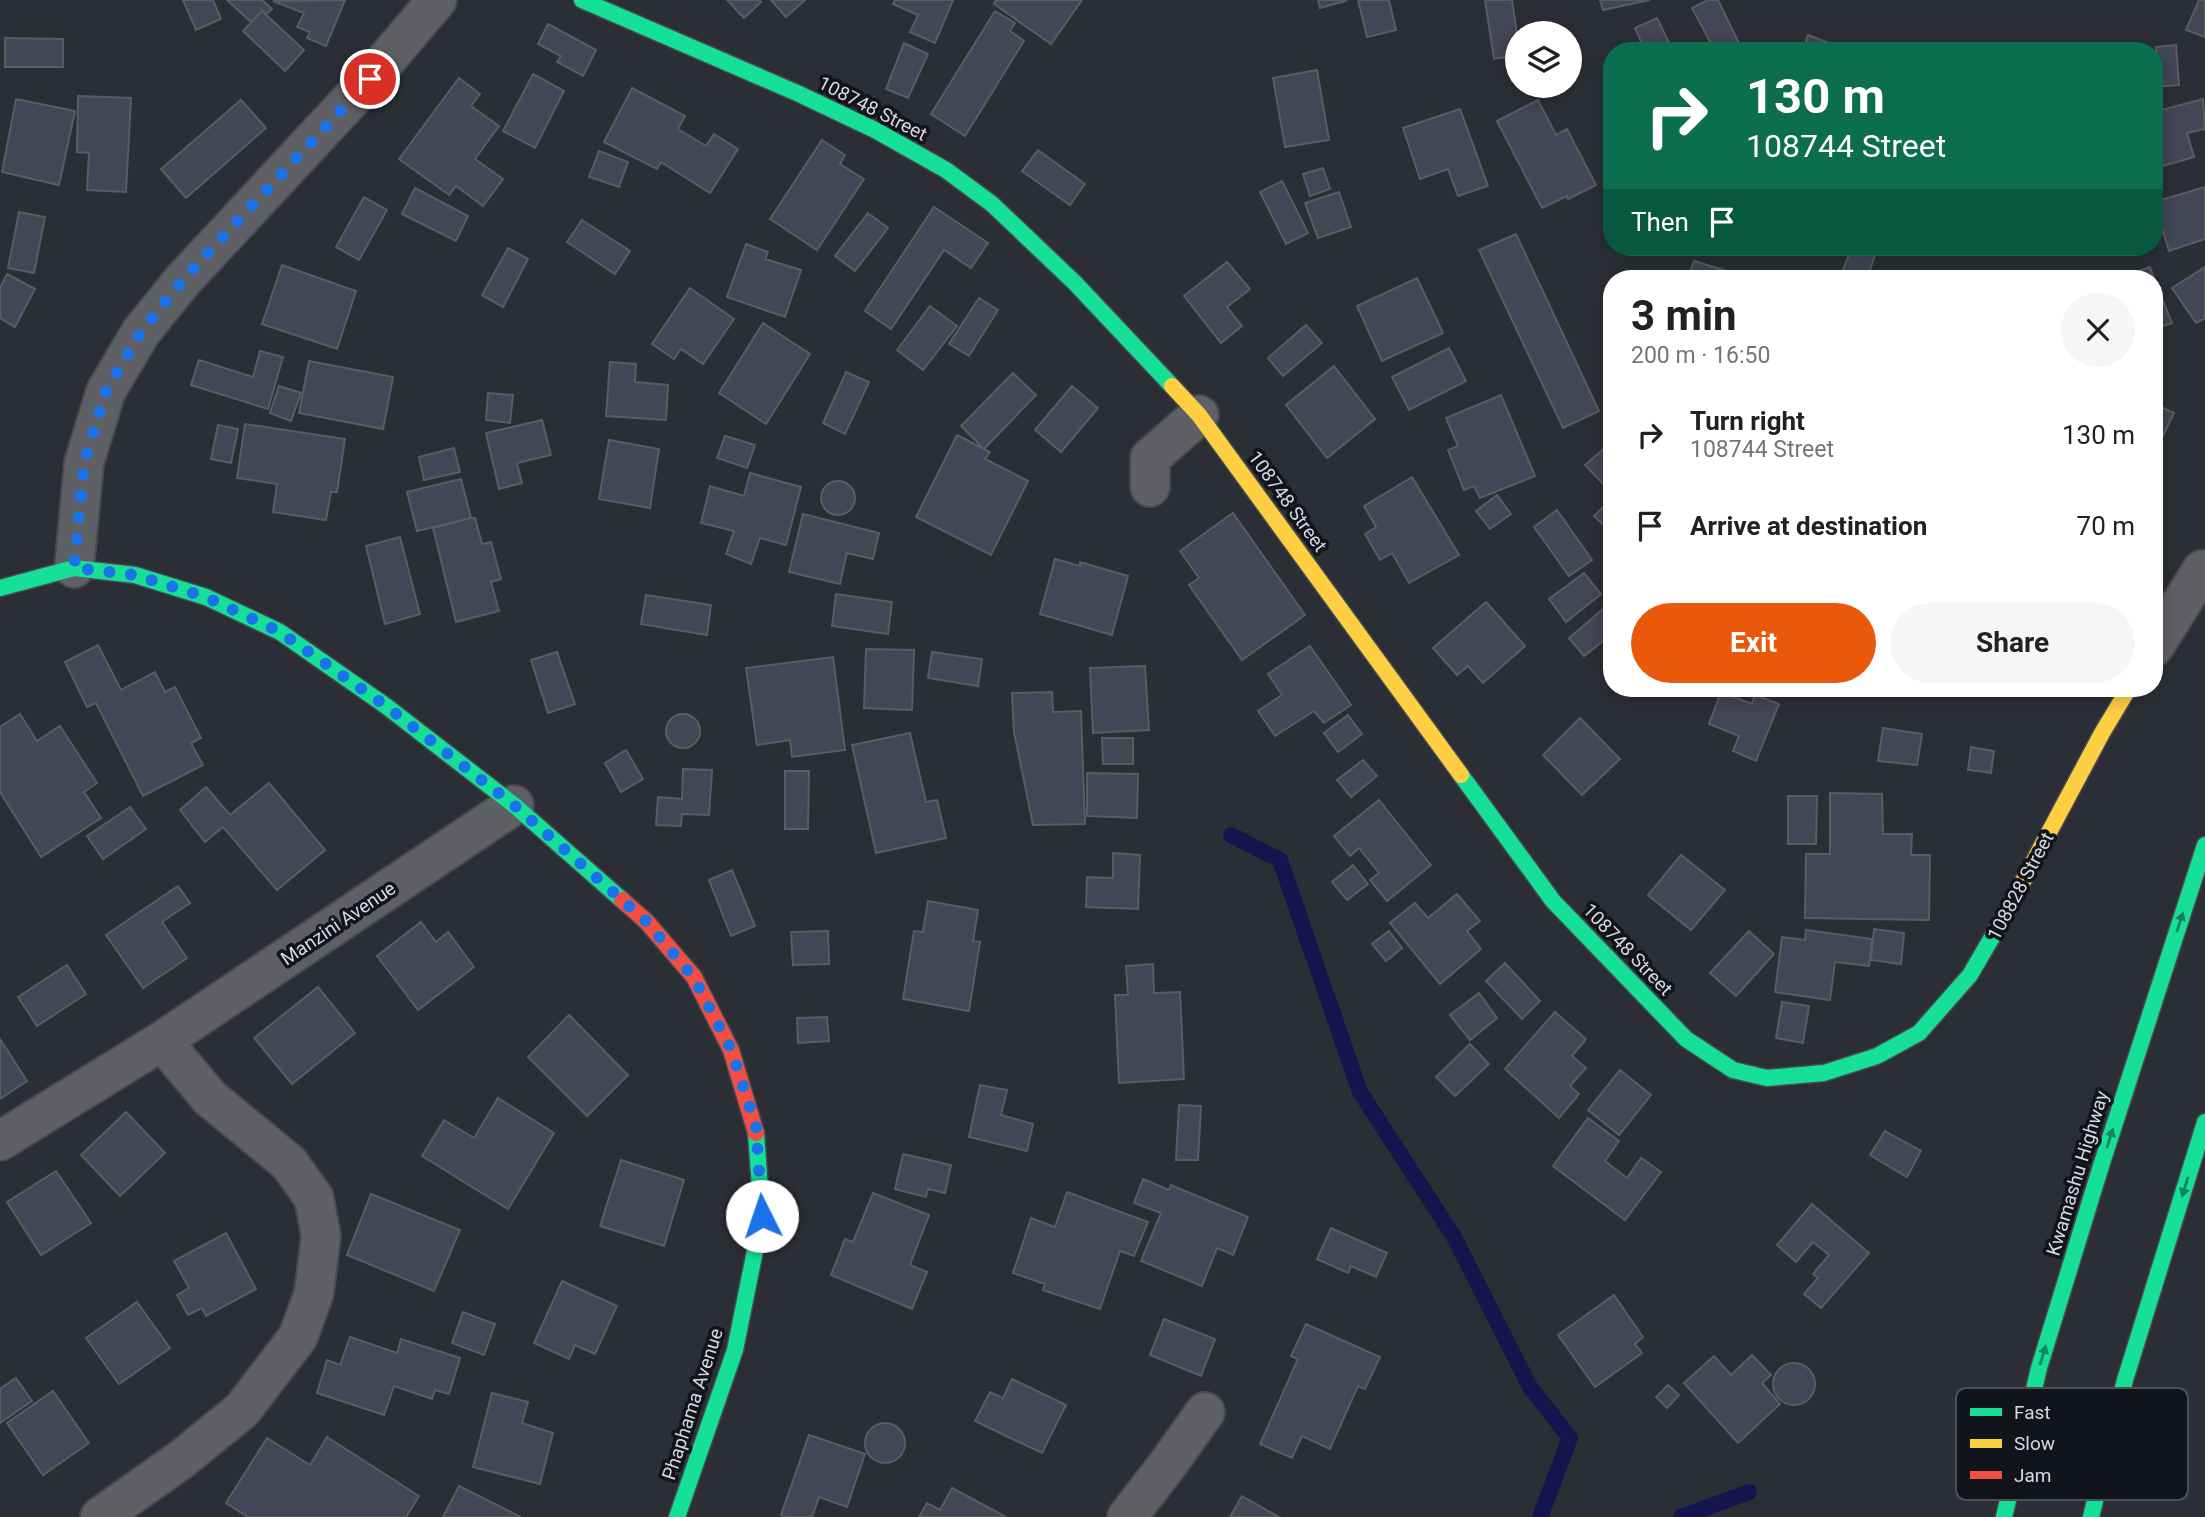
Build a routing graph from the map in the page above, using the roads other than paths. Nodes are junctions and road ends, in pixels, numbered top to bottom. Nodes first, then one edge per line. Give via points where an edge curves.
1 (582, 0) edge
2 (429, 4) edge
3 (1199, 415) junction
4 (1150, 487) dead end
5 (74, 568) junction
6 (2204, 570) edge
7 (0, 587) edge
8 (2163, 634) edge
9 (2124, 697) edge
10 (514, 805) junction
11 (2205, 845) edge
12 (162, 1041) junction
13 (1877, 1056) joint
14 (2205, 1122) edge
15 (0, 1141) edge
16 (2034, 1388) edge
17 (2122, 1388) edge
18 (1205, 1412) dead end
19 (100, 1517) edge
20 (677, 1517) edge
21 (1127, 1517) edge

1 - 3 street, 108748 Street via 808,98 946,170 992,204 1075,283
2 - 5 street via 370,79 183,280 141,332 106,391 84,463
3 - 4 street via 1150,458
3 - 13 street, 108748 Street via 1553,901 1686,1039 1733,1070 1767,1078 1824,1073
5 - 7 street, Phaphama Avenue
5 - 10 street, Phaphama Avenue via 135,575 206,597 280,632 386,706
6 - 8 street
9 - 13 street, 108828 Street via 1970,975 1919,1033
10 - 12 street, Manzini Avenue
10 - 20 street, Phaphama Avenue via 646,921 694,978 731,1049 756,1126 762,1216 757,1243 735,1350
16 -> 11 street, Kwamashu Highway
12 - 15 street, Manzini Avenue
12 - 19 street via 210,1098 289,1163 314,1198 321,1236 314,1293 298,1337 242,1409
14 -> 17 street
18 - 21 street

